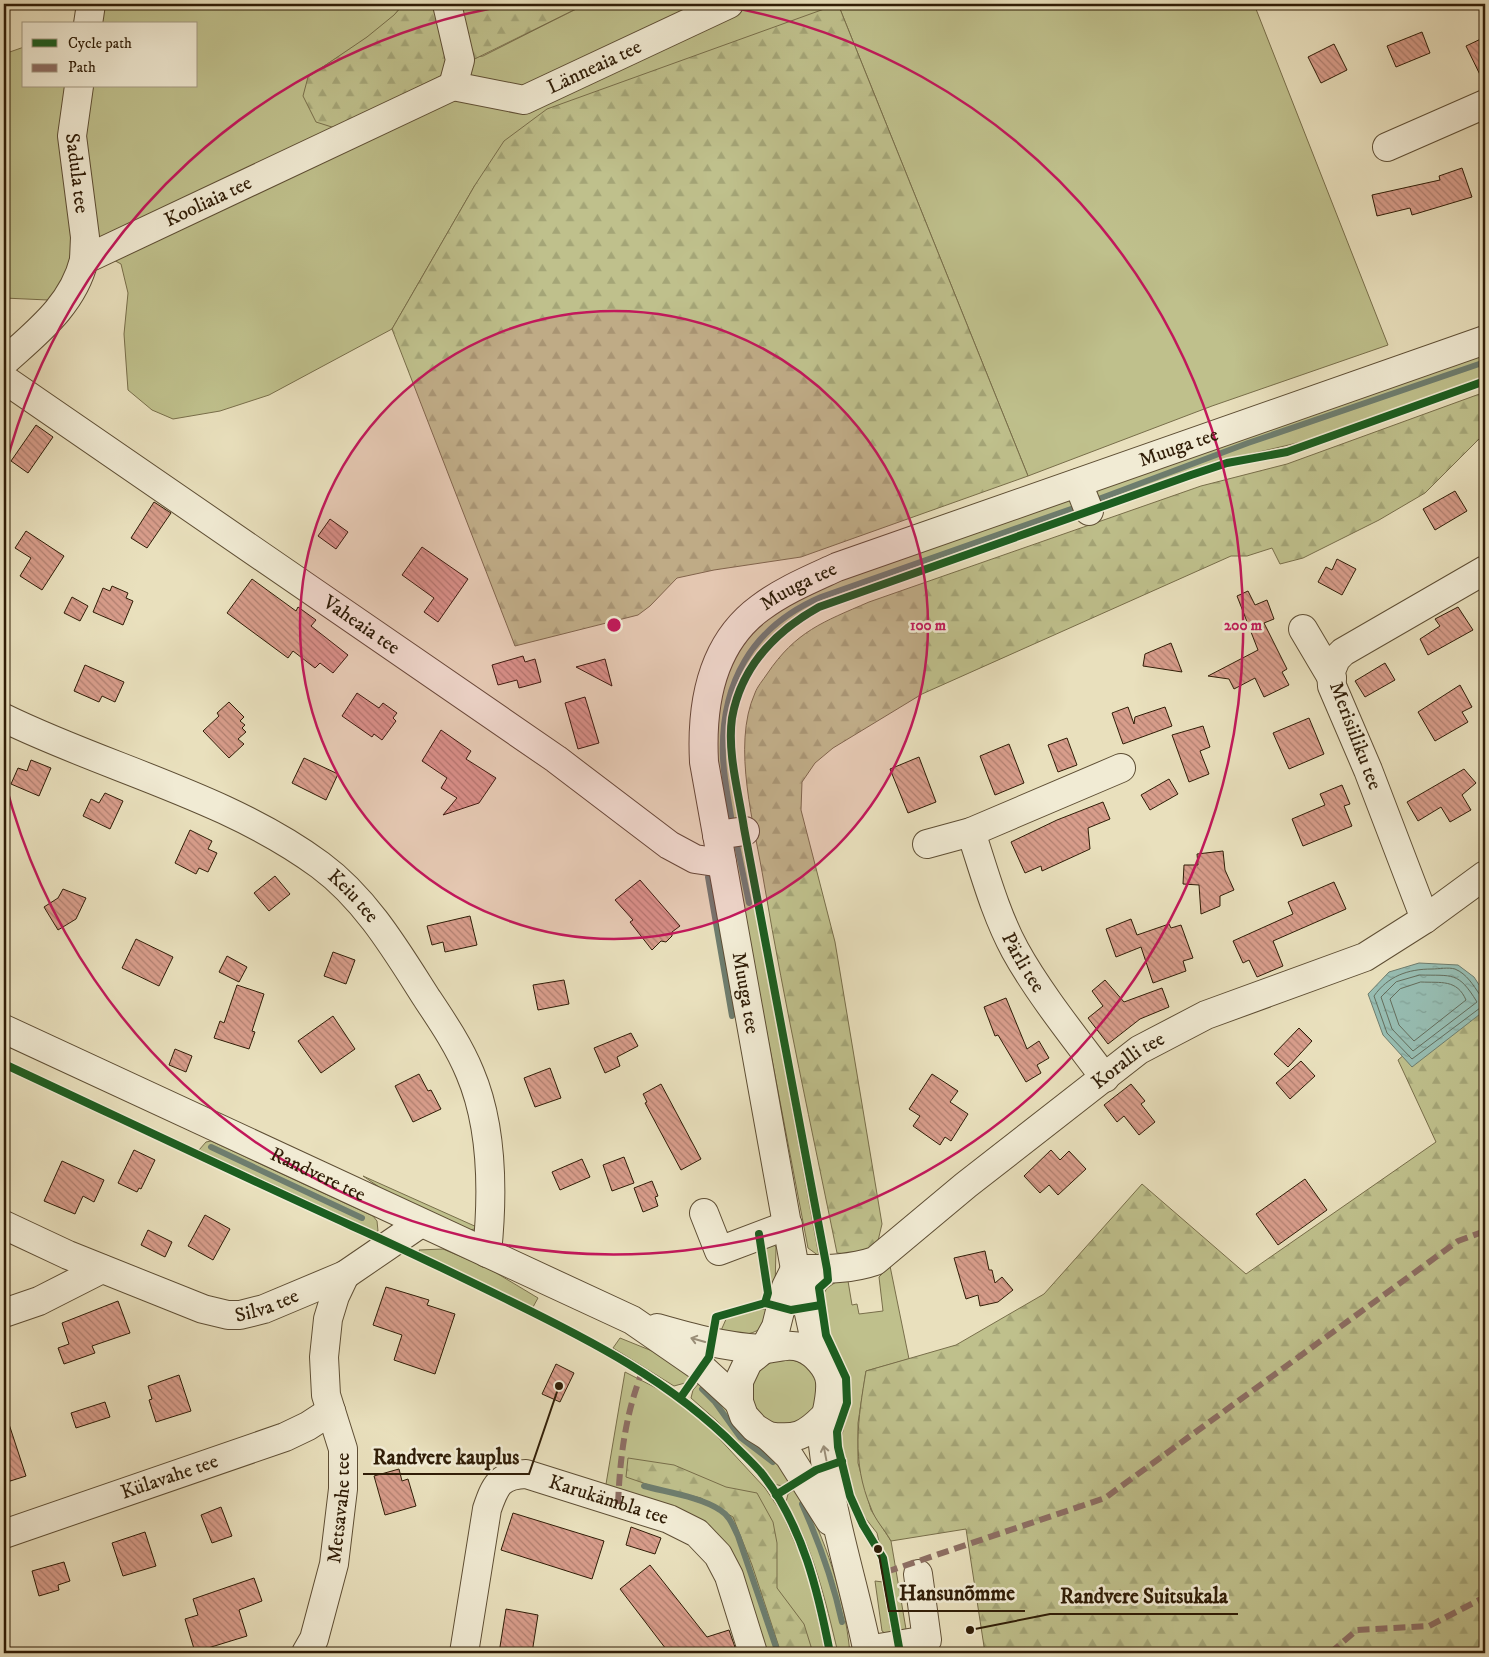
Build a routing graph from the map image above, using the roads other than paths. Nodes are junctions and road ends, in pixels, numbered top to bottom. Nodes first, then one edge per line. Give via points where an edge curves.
1 (91, 4) edge
2 (447, 4) edge
3 (729, 4) edge
4 (88, 22) edge
5 (453, 86) junction
6 (79, 88) edge
7 (1485, 104) edge
8 (1387, 147) dead end
9 (84, 260) junction
10 (1485, 340) edge
11 (4, 362) edge
12 (4, 379) edge
13 (1078, 483) junction
14 (1089, 511) dead end
15 (1485, 570) edge
16 (1302, 629) dead end
17 (1332, 678) junction
18 (4, 718) edge
19 (1121, 768) dead end
20 (745, 831) dead end
21 (971, 832) junction
22 (717, 835) junction
23 (927, 844) dead end
24 (722, 863) junction
25 (1485, 875) edge
26 (1425, 919) junction
27 (4, 1029) edge
28 (1105, 1078) junction
29 (704, 1213) dead end
30 (421, 1223) junction
31 (4, 1225) edge
32 (788, 1225) junction
33 (487, 1253) junction
34 (102, 1269) junction
35 (794, 1269) junction
36 (345, 1275) junction
37 (4, 1313) edge
38 (632, 1320) junction
39 (764, 1349) junction
40 (819, 1359) junction
41 (739, 1402) junction
42 (331, 1411) junction
43 (824, 1417) junction
44 (768, 1436) junction
45 (4, 1534) edge
46 (839, 1535) junction
47 (918, 1574) dead end
48 (867, 1652) edge
49 (306, 1653) edge
50 (464, 1653) edge
51 (753, 1653) edge

1 - 4 street
2 - 5 street via 460,60
3 - 5 street, Länneaia tee via 524,100
5 - 9 street, Kooliaia tee
6 - 9 street, Sadula tee via 72,136 85,237
7 - 8 street
9 - 11 street via 79,279 53,317
10 - 13 street, Muuga tee
12 - 24 street, Vaheaia tee via 556,759 669,845 695,859
13 - 14 street
13 - 22 street, Muuga tee via 838,567 784,592 753,614 722,652 705,704 704,762
15 - 17 street, Merisiiliku tee via 1343,652 1336,659
16 - 17 street
17 - 26 street, Merisiiliku tee via 1332,686
18 - 33 street, Keiu tee via 233,815 320,865 357,899 445,1025 470,1072 486,1135 489,1173
19 - 21 street
20 - 22 street
21 - 23 street
21 - 28 street, Pärli tee via 1000,920 1015,951
22 - 24 street, Muuga tee
24 - 32 street, Muuga tee
25 - 26 street, Koralli tee
26 - 28 street, Koralli tee via 1365,957 1206,1015 1139,1050
27 - 30 street, Randvere tee
28 - 35 street, Koralli tee via 966,1184 875,1261 841,1269
29 - 32 street via 720,1251
30 - 33 street, Randvere tee
30 - 36 street, Silva tee
31 - 34 street, Silva tee
32 - 35 street, Muuga tee
33 - 38 street, Randvere tee
34 - 36 street, Silva tee via 203,1308 234,1315 264,1309
34 - 37 street via 39,1301
35 - 39 street, Muuga tee via 776,1327
35 - 40 street, Muuga tee via 803,1286
36 - 42 street, Metsavahe tee via 335,1296 324,1339 326,1395
39 -> 38 street, Randvere tee via 712,1344
38 - 41 street, Randvere tee via 703,1369
39 - 40 street, Randvere tee via 783,1344 803,1348
39 - 41 street via 748,1362 739,1381
40 - 43 street, Randvere tee via 830,1377 832,1398
41 - 44 street, Randvere tee via 744,1416
42 - 45 street, Külavahe tee via 285,1437
42 - 49 street, Metsavahe tee via 343,1449 343,1489 334,1564 314,1639
43 - 44 street via 809,1432 789,1439
46 -> 43 street, Randvere tee via 823,1444
44 - 46 street, Randvere tee via 789,1456
46 - 48 street, Randvere tee
47 - 48 street via 927,1640
50 - 51 street, Karukämbla tee via 486,1509 500,1481 512,1475 526,1474 669,1519 697,1533 718,1555 729,1576

